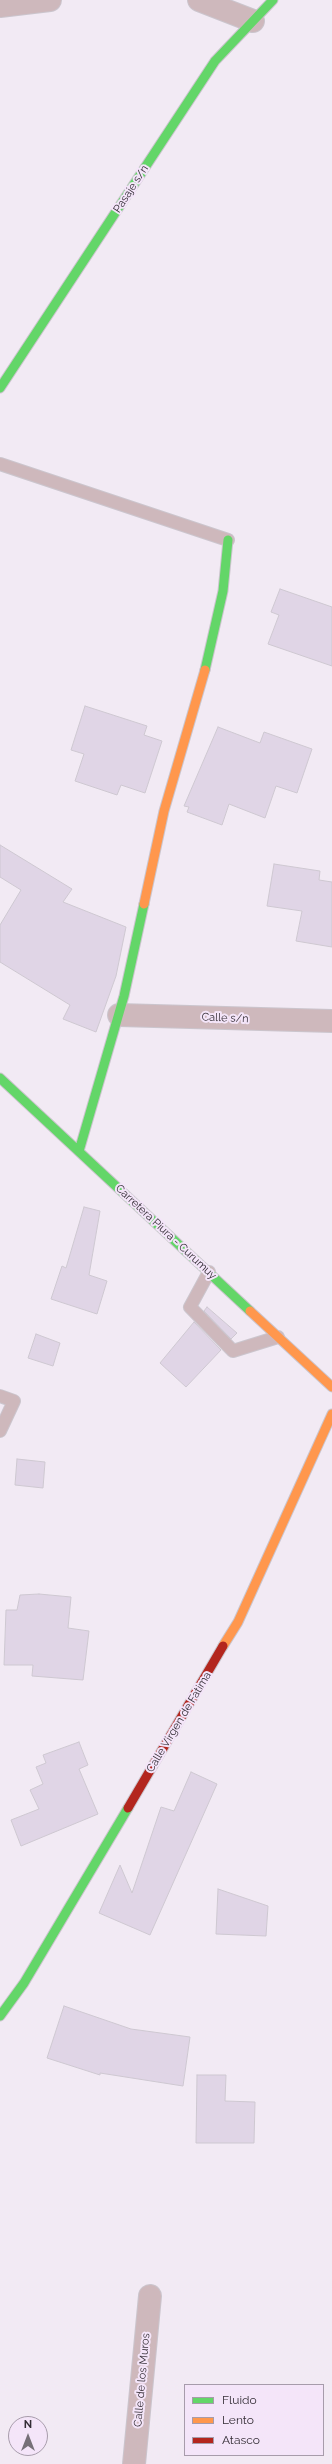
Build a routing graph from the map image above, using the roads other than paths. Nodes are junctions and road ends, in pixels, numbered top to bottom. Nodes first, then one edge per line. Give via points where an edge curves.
1 (50, 0) edge
2 (199, 0) edge
3 (273, 0) edge
4 (0, 6) edge
5 (253, 21) junction
6 (0, 388) edge
7 (0, 464) edge
8 (228, 540) joint
9 (119, 1015) junction
10 (332, 1021) edge
11 (0, 1078) edge
12 (79, 1151) junction
13 (209, 1272) junction
14 (278, 1337) junction
15 (332, 1387) edge
16 (0, 1396) edge
17 (332, 1414) edge
18 (0, 1431) edge
19 (0, 2016) edge
20 (150, 2296) dead end
21 (134, 2464) edge

1 - 4 street
2 - 5 street
3 - 5 street, Pasaje s/n
5 - 6 street, Pasaje s/n via 215,61
7 - 8 lane
8 - 9 street via 223,591 211,650 164,811
9 - 10 street, Calle s/n
9 - 12 street
11 - 12 street, Carretera Piura - Curumuy
12 - 13 street, Carretera Piura - Curumuy
13 - 14 street, Carretera Piura - Curumuy
13 - 14 lane via 190,1307 233,1351
14 - 15 street, Carretera Piura - Curumuy
16 - 18 lane via 14,1401
17 - 19 street, Calle Virgen de Fatima via 238,1622 24,1983
20 - 21 street, Calle de los Muros

